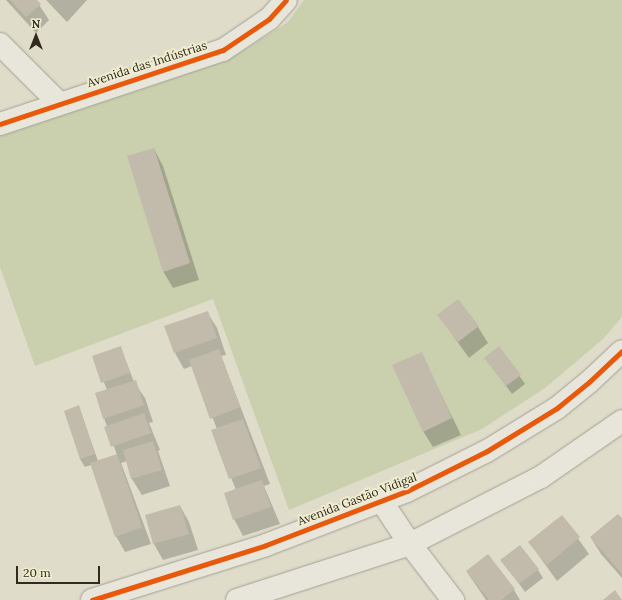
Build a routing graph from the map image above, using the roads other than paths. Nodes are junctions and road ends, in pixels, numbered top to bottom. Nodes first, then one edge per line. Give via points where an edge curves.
1 (286, 0) edge
2 (0, 44) edge
3 (59, 103) junction
4 (0, 124) edge
5 (622, 351) edge
6 (622, 421) edge
7 (382, 502) junction
8 (410, 544) junction
9 (92, 600) edge
10 (236, 600) edge
11 (453, 600) edge

1 - 3 street, Avenida das Indústrias via 269,19 223,50
2 - 3 street
3 - 4 street, Avenida das Indústrias
5 - 7 street, Avenida Gastão Vidigal via 589,382 531,424 452,469
6 - 8 street via 541,477
7 - 8 street
7 - 9 street, Avenida Gastão Vidigal via 266,545
8 - 10 street
8 - 11 street

